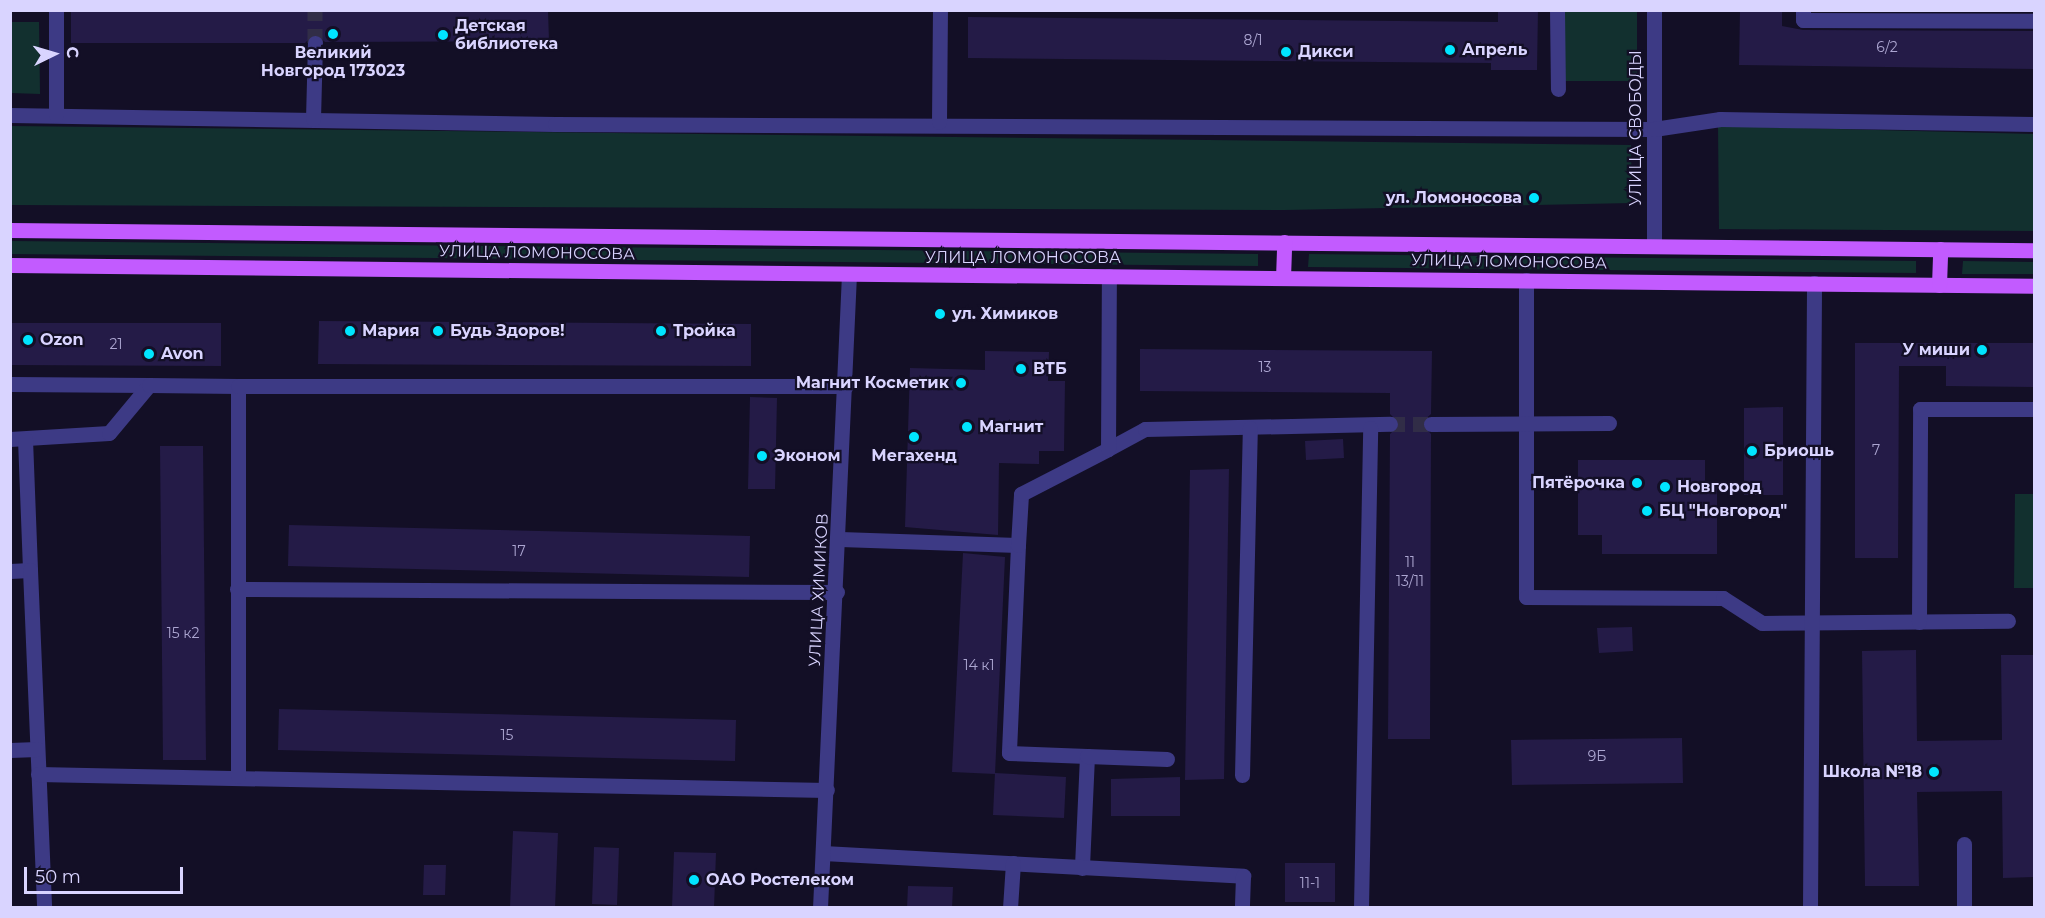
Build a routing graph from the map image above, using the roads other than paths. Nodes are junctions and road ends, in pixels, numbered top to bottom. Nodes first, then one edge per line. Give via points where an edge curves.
1 (56, 10) edge
2 (940, 10) edge
3 (1557, 10) edge
4 (1654, 10) edge
5 (1803, 10) edge
6 (2034, 21) edge
7 (315, 42) tunnel mouth
8 (1558, 88) dead end
9 (10, 115) edge
10 (56, 115) junction
11 (314, 119) junction
12 (939, 122) junction
13 (2034, 124) edge
14 (1654, 129) junction
15 (10, 230) edge
16 (1284, 242) junction
17 (1654, 246) junction
18 (1940, 249) junction
19 (2034, 250) edge
20 (10, 265) edge
21 (849, 275) junction
22 (1109, 276) junction
23 (1283, 278) junction
24 (1526, 280) junction
25 (1814, 283) junction
26 (1939, 285) junction
27 (2034, 285) edge
28 (10, 384) edge
29 (149, 385) junction
30 (238, 386) junction
31 (846, 386) junction
32 (2034, 409) edge
33 (1609, 423) dead end
34 (1390, 424) tunnel mouth
35 (1431, 424) tunnel mouth
36 (1526, 424) junction
37 (1250, 428) junction
38 (1370, 428) junction
39 (18, 439) edge
40 (1108, 449) junction
41 (840, 539) junction
42 (1018, 545) junction
43 (30, 570) junction
44 (10, 571) edge
45 (237, 589) junction
46 (837, 592) junction
47 (2008, 621) dead end
48 (1809, 622) junction
49 (1919, 622) junction
50 (37, 749) junction
51 (10, 750) edge
52 (1087, 756) junction
53 (1167, 759) dead end
54 (38, 774) junction
55 (1242, 775) dead end
56 (238, 776) junction
57 (827, 790) junction
58 (1964, 844) dead end
59 (824, 853) junction
60 (1013, 863) junction
61 (1082, 868) junction
62 (44, 908) edge
63 (820, 908) edge
64 (1010, 908) edge
65 (1242, 908) edge
66 (1361, 908) edge
67 (1810, 908) edge
68 (1964, 908) edge

1 - 10 street
2 - 12 street
3 - 8 street
4 - 14 street, УЛИЦА СВОБОДЫ
5 - 6 street via 1803,20
7 - 11 street
9 - 10 street
10 - 11 street
11 - 12 street
12 - 14 street
13 - 14 street via 1720,119
14 - 17 street, УЛИЦА СВОБОДЫ
15 - 16 main road, УЛИЦА ЛОМОНОСОВА
16 - 17 main road, УЛИЦА ЛОМОНОСОВА
16 - 23 main road
17 - 18 main road, УЛИЦА ЛОМОНОСОВА
18 - 19 main road, УЛИЦА ЛОМОНОСОВА
18 - 26 main road
20 - 21 main road, УЛИЦА ЛОМОНОСОВА
21 - 22 main road, УЛИЦА ЛОМОНОСОВА
21 - 31 street, УЛИЦА ХИМИКОВ
22 - 23 main road, УЛИЦА ЛОМОНОСОВА
22 - 40 street
23 - 24 main road, УЛИЦА ЛОМОНОСОВА
24 - 25 main road, УЛИЦА ЛОМОНОСОВА
24 - 36 street
25 - 26 main road, УЛИЦА ЛОМОНОСОВА
25 - 48 street
26 - 27 main road, УЛИЦА ЛОМОНОСОВА
28 - 29 street
29 - 30 street
29 - 39 street via 110,433
30 - 31 street
30 - 45 street
31 - 41 street, УЛИЦА ХИМИКОВ
32 - 49 street via 1920,409
33 - 36 street
34 - 38 street
35 - 36 street
36 - 48 street via 1526,597 1723,598 1762,623
37 - 38 street
37 - 40 street via 1145,429
37 - 55 street
38 - 66 street
39 - 43 street
40 - 42 street via 1021,494
41 - 42 street
41 - 46 street, УЛИЦА ХИМИКОВ
42 - 52 street via 1009,753
43 - 44 street
43 - 50 street
45 - 46 street
45 - 56 street
46 - 57 street, УЛИЦА ХИМИКОВ
47 - 49 street
48 - 49 street
48 - 67 street
50 - 51 street
50 - 54 street
52 - 53 street
52 - 61 street
54 - 56 street
54 - 62 street
56 - 57 street
57 - 59 street, УЛИЦА ХИМИКОВ
58 - 68 street
59 - 60 street
59 - 63 street, УЛИЦА ХИМИКОВ
60 - 61 street
60 - 64 street
61 - 65 street via 1244,876

